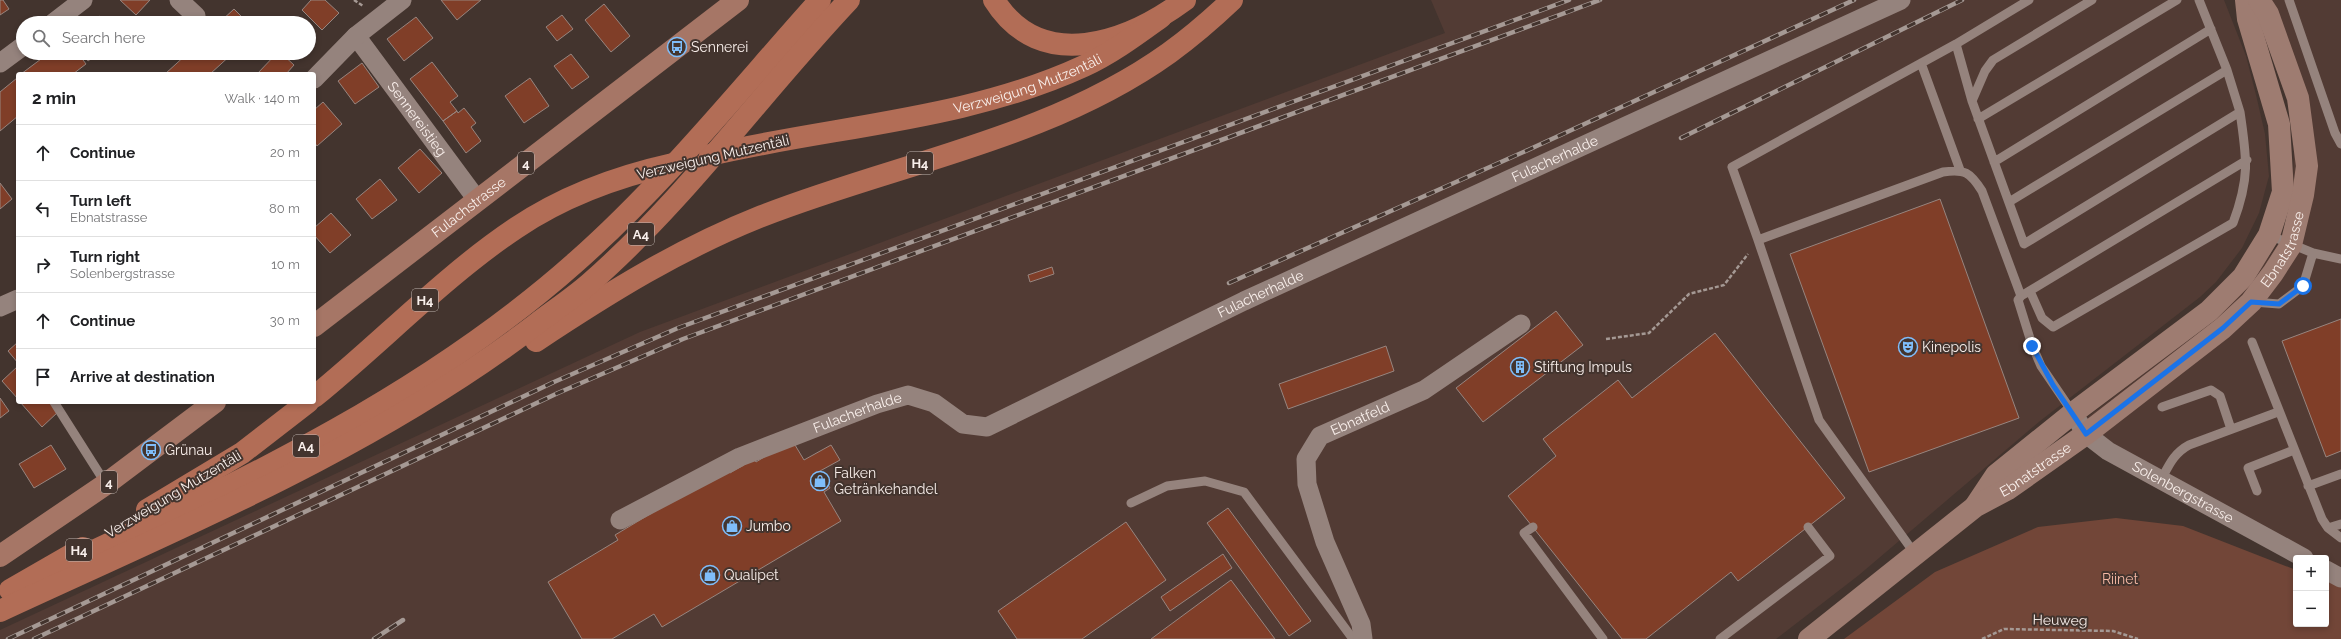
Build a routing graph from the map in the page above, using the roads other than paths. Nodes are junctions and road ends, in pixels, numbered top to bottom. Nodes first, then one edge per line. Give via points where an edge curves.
1 (83, 0) edge
2 (179, 0) edge
3 (402, 0) edge
4 (738, 0) edge
5 (820, 0) edge
6 (849, 0) edge
7 (994, 0) edge
8 (1185, 0) edge
9 (1232, 0) edge
10 (1901, 0) edge
11 (2029, 0) edge
12 (2092, 0) edge
13 (2177, 0) edge
14 (2200, 0) edge
15 (2246, 0) edge
16 (2259, 0) edge
17 (2292, 1) edge
18 (62, 16) edge
19 (196, 16) edge
20 (1161, 17) junction
21 (2211, 29) junction
22 (356, 36) junction
23 (1956, 44) junction
24 (16, 51) edge
25 (1921, 62) junction
26 (0, 63) edge
27 (2227, 70) junction
28 (316, 77) edge
29 (1972, 102) junction
30 (2240, 112) junction
31 (1978, 119) junction
32 (2341, 144) edge
33 (2247, 160) junction
34 (1994, 162) junction
35 (1960, 170) junction
36 (478, 201) junction
37 (2009, 202) junction
38 (2269, 236) junction
39 (1758, 240) junction
40 (2291, 244) junction
41 (2313, 253) junction
42 (2341, 259) edge
43 (2030, 291) junction
44 (2021, 296) junction
45 (16, 301) edge
46 (2251, 302) junction
47 (0, 307) edge
48 (316, 324) edge
49 (1521, 324) dead end
50 (2252, 342) dead end
51 (316, 395) edge
52 (55, 404) edge
53 (212, 404) edge
54 (305, 404) edge
55 (2162, 407) dead end
56 (2278, 412) junction
57 (2073, 413) junction
58 (392, 420) junction
59 (2231, 429) junction
60 (2086, 434) junction
61 (2294, 450) junction
62 (2341, 474) edge
63 (2161, 480) junction
64 (106, 484) junction
65 (2308, 486) junction
66 (2257, 491) dead end
67 (1132, 503) dead end
68 (1976, 506) junction
69 (620, 520) dead end
70 (2341, 524) edge
71 (1533, 527) dead end
72 (1808, 527) dead end
73 (2328, 528) junction
74 (2341, 538) edge
75 (1915, 554) junction
76 (2298, 555) edge
77 (0, 556) edge
78 (2329, 572) edge
79 (2341, 578) edge
80 (5, 592) edge
81 (0, 612) edge
82 (1353, 639) edge
83 (1363, 639) edge
84 (1603, 639) edge
85 (1720, 639) edge
86 (1809, 639) edge

1 - 18 street
2 - 19 street
3 - 22 street
4 - 36 main road, Fulachstrasse / 4
5 - 80 highway, A4 via 715,120 608,232 520,308 392,396 296,452
6 - 58 highway, A4 via 663,212 588,285 466,375
7 - 20 highway, H4 via 1021,28 1041,38 1062,44 1101,43
8 - 20 highway, H4
9 - 58 highway, H4 via 1168,54 1096,96 991,140 795,205 703,242 625,282 430,411
10 - 69 street, Fulacherhalde via 1244,301 987,426 963,424 934,403 908,395 877,404 740,457
11 - 23 lane
12 - 29 lane via 1993,60 1985,71
13 - 31 lane
14 - 21 lane
15 - 38 street, Ebnatstrasse via 2248,19 2279,124 2283,192
16 - 40 street, Ebnatstrasse via 2268,14 2298,98 2307,166
17 - 32 lane via 2335,133
20 - 51 highway, Verzweigung Mutzentäli / H4 via 1126,43 1103,56 1053,79 983,102 665,165 588,191 517,227 457,273
21 - 27 lane
21 - 34 lane
22 - 28 street
22 - 36 street, Sennereistieg
23 - 25 lane
23 - 29 lane
24 - 26 street
25 - 35 lane
25 - 39 lane via 1732,167
27 - 30 lane
27 - 37 lane
29 - 31 lane
30 - 33 lane
30 - 37 lane via 2024,244
31 - 34 lane
33 - 43 lane
33 - 43 lane via 2243,196 2232,223 2053,327 2042,318
34 - 37 lane
35 - 39 lane via 1943,172
35 - 44 lane via 1973,178 1982,191
36 - 48 main road, Fulachstrasse / 4
38 - 40 lane
38 - 57 street, Ebnatstrasse via 2244,277 2209,311
39 - 75 lane via 1819,420
40 - 41 lane
40 - 46 street, Ebnatstrasse
41 - 42 lane
41 - 46 lane via 2303,286 2279,304
43 - 44 lane
44 - 57 lane via 2018,300 2032,346 2041,366
45 - 47 street
46 - 60 street, Ebnatstrasse via 2223,328
49 - 83 street, Ebnatfeld via 1424,390 1320,436 1306,459 1307,484 1325,542 1361,624
50 - 56 lane
52 - 64 lane
53 - 64 main road, 4
54 - 80 highway, Verzweigung Mutzentäli / H4 via 242,453 207,476
55 - 59 lane via 2211,390 2220,396
56 - 59 lane
56 - 61 lane
57 - 60 street, Solenbergstrasse
57 - 68 street, Ebnatstrasse via 1996,475
58 - 81 highway, A4 via 321,460
59 - 63 lane via 2178,451
60 - 63 street, Solenbergstrasse via 2108,450
60 - 68 street, Ebnatstrasse via 2008,490
61 - 65 lane
61 - 66 lane via 2248,468
62 - 65 lane
63 - 76 street, Solenbergstrasse
64 - 77 main road, 4
65 - 73 lane
67 - 82 lane via 1167,486 1205,481 1244,492
68 - 75 street, Ebnatstrasse
70 - 73 lane
71 - 84 lane via 1524,533
72 - 85 lane via 1830,556
73 - 74 lane
75 - 86 street, Ebnatstrasse
78 - 79 street

